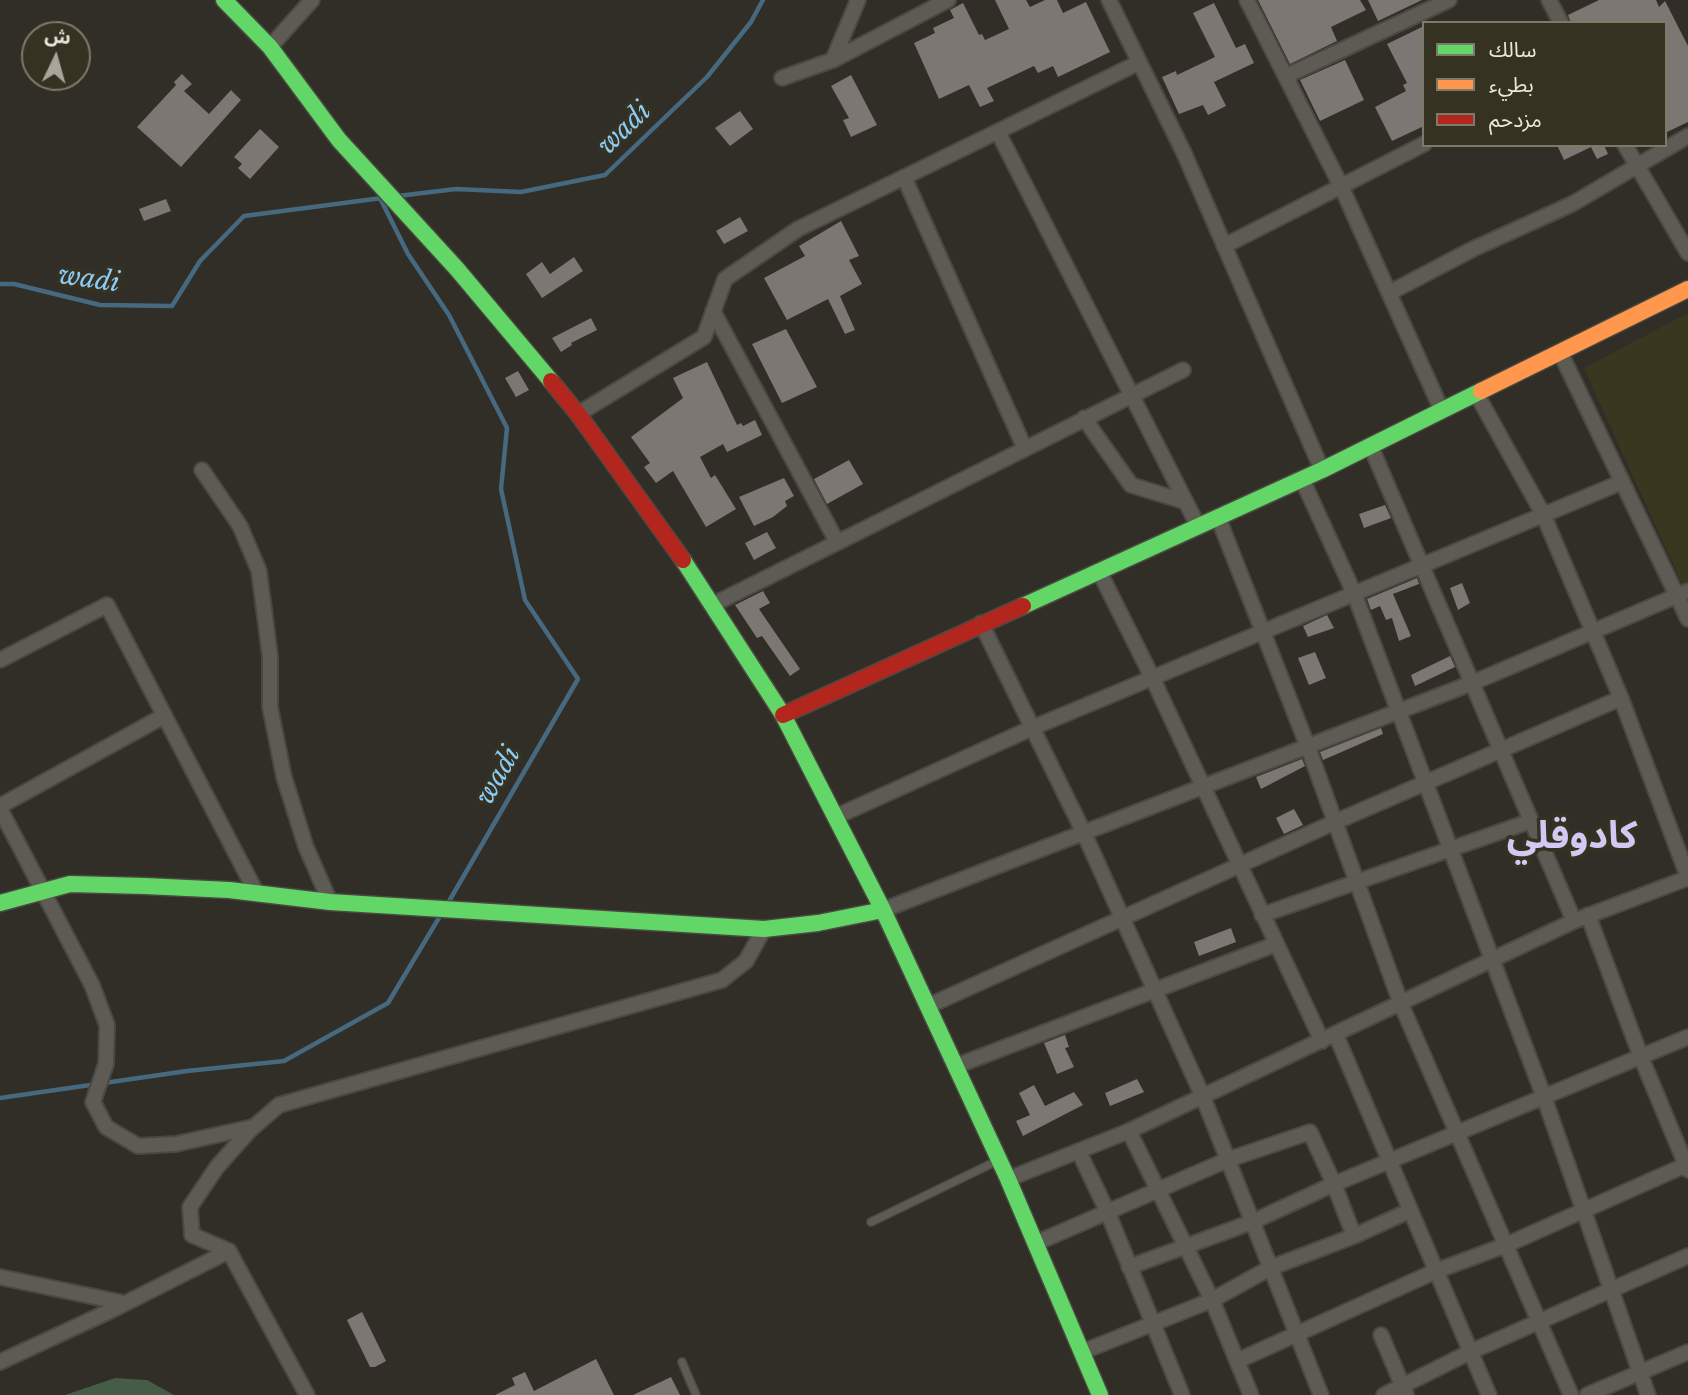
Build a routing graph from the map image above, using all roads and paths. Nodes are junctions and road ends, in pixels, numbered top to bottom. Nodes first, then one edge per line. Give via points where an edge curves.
1 (224, 0) edge
2 (312, 0) edge
3 (858, 0) edge
4 (948, 0) edge
5 (1109, 0) edge
6 (1247, 0) edge
7 (1448, 0) edge
8 (1549, 0) edge
9 (1560, 21) edge
10 (270, 47) junction
11 (832, 60) junction
12 (1138, 63) junction
13 (1286, 76) junction
14 (782, 78) dead end
15 (998, 132) junction
16 (1688, 136) edge
17 (1422, 145) edge
18 (1626, 147) edge
19 (1635, 164) junction
20 (904, 177) junction
21 (1340, 186) junction
22 (1224, 246) junction
23 (1688, 253) edge
24 (1688, 289) edge
25 (1389, 293) junction
26 (713, 311) junction
27 (1560, 352) junction
28 (1183, 370) dead end
29 (1476, 393) junction
30 (1131, 394) junction
31 (1441, 411) junction
32 (578, 414) junction
33 (1084, 418) junction
34 (1371, 447) junction
35 (1025, 449) junction
36 (202, 470) dead end
37 (1322, 470) junction
38 (1302, 480) junction
39 (1622, 482) junction
40 (1186, 502) junction
41 (1543, 514) junction
42 (1218, 517) junction
43 (1198, 526) junction
44 (837, 542) junction
45 (1421, 565) junction
46 (1099, 571) junction
47 (1354, 593) junction
48 (1683, 594) edge
49 (712, 604) junction
50 (1688, 619) edge
51 (981, 623) junction
52 (1262, 631) junction
53 (1594, 631) junction
54 (0, 660) edge
55 (1152, 677) junction
56 (1472, 683) junction
57 (1621, 698) junction
58 (1398, 712) junction
59 (783, 715) junction
60 (162, 717) junction
61 (1032, 728) junction
62 (1308, 747) junction
63 (1502, 752) junction
64 (1425, 785) junction
65 (1201, 788) junction
66 (0, 808) edge
67 (835, 817) junction
68 (1531, 821) junction
69 (1335, 822) junction
70 (1083, 831) junction
71 (1449, 850) junction
72 (1239, 867) junction
73 (1688, 878) edge
74 (1356, 880) junction
75 (41, 892) junction
76 (257, 894) junction
77 (330, 902) junction
78 (0, 903) edge
79 (883, 910) junction
80 (1262, 915) junction
81 (1581, 918) junction
82 (1122, 919) junction
83 (764, 929) junction
84 (1276, 944) junction
85 (1490, 961) junction
86 (1154, 989) junction
87 (1401, 1004) junction
88 (928, 1006) junction
89 (1688, 1037) edge
90 (1329, 1038) junction
91 (1641, 1057) junction
92 (956, 1066) junction
93 (1203, 1097) junction
94 (1544, 1097) junction
95 (254, 1126) junction
96 (1129, 1131) junction
97 (1457, 1133) junction
98 (1079, 1152) junction
99 (999, 1160) junction
100 (1227, 1160) junction
101 (1389, 1163) junction
102 (1688, 1166) edge
103 (1008, 1179) junction
104 (1335, 1184) junction
105 (1157, 1190) junction
106 (1585, 1210) junction
107 (1409, 1211) junction
108 (1108, 1213) junction
109 (871, 1222) dead end
110 (1252, 1222) junction
111 (1354, 1236) junction
112 (1036, 1243) junction
113 (1506, 1245) junction
114 (1188, 1247) junction
115 (229, 1251) junction
116 (1688, 1256) edge
117 (1129, 1267) junction
118 (1270, 1268) junction
119 (1436, 1271) junction
120 (0, 1277) edge
121 (1612, 1291) junction
122 (1212, 1300) junction
123 (124, 1303) junction
124 (1152, 1322) junction
125 (1540, 1323) junction
126 (1381, 1335) dead end
127 (1297, 1336) junction
128 (1082, 1352) junction
129 (1470, 1352) junction
130 (1688, 1352) edge
131 (0, 1362) edge
132 (682, 1362) dead end
133 (1237, 1362) junction
134 (1638, 1371) junction
135 (1405, 1390) edge
136 (307, 1395) edge
137 (696, 1395) edge
138 (1100, 1395) edge
139 (1182, 1395) edge
140 (1251, 1395) edge
141 (1321, 1395) edge
142 (1384, 1395) edge
143 (1489, 1395) edge
144 (1571, 1395) edge
145 (1587, 1395) edge
146 (1648, 1395) edge

1 - 10 street
2 - 10 street
3 - 11 street
4 - 11 street
5 - 12 street
6 - 13 street
7 - 13 street
8 - 9 street
10 - 32 street via 338,140 457,269
11 - 14 street
12 - 15 street
12 - 22 street
13 - 21 street
15 - 20 street
15 - 30 street
16 - 19 street
17 - 21 street
18 - 19 street
19 - 23 street
19 - 25 street via 1572,204
20 - 26 street via 798,229 725,279
20 - 35 street
21 - 22 street
21 - 25 street
22 - 37 street
24 - 27 street
25 - 31 street
26 - 32 street via 704,337
26 - 44 street
27 - 29 street
27 - 39 street
28 - 30 street
29 - 31 street
29 - 41 street
30 - 33 street
30 - 40 street
31 - 34 street
32 - 49 street
33 - 35 street
33 - 40 street via 1131,485
34 - 37 street
34 - 45 street
35 - 44 street
36 - 77 street via 240,526 259,571 268,634 270,707 284,777 306,847
37 - 38 street
38 - 42 street
38 - 47 street
39 - 41 street
39 - 48 street
40 - 43 street
41 - 45 street
41 - 53 street
42 - 43 street
42 - 52 street
43 - 46 street
44 - 49 street
45 - 47 street
45 - 56 street
46 - 51 street
46 - 55 street
47 - 52 street
47 - 58 street
48 - 50 street
48 - 53 street
49 - 59 street
51 - 59 street
51 - 61 street
52 - 55 street
52 - 62 street
53 - 56 street
53 - 57 street
54 - 60 street via 107,606
55 - 61 street
55 - 65 street
56 - 58 street
56 - 63 street
57 - 63 street
57 - 73 street
58 - 62 street
58 - 64 street
59 - 67 street
60 - 66 street
60 - 76 street
61 - 67 street
61 - 70 street
62 - 65 street
62 - 69 street
63 - 64 street
63 - 68 street
64 - 69 street
64 - 71 street
65 - 70 street
65 - 72 street
66 - 75 street
67 - 79 street
68 - 71 street
68 - 81 street
69 - 72 street
69 - 74 street
70 - 79 street
70 - 82 street
71 - 74 street
71 - 85 street
72 - 80 street
72 - 82 street
73 - 81 street
74 - 80 street
74 - 87 street
75 - 76 street via 70,884
75 - 78 street
75 - 95 street via 92,985 107,1025 106,1064 93,1102 106,1127 138,1146 176,1144
76 - 77 street
77 - 83 street
79 - 83 street
79 - 88 street
80 - 84 street
81 - 85 street
81 - 91 street
82 - 86 street
82 - 88 street
83 - 95 street via 746,961 722,979 279,1105
84 - 86 street
84 - 90 street
85 - 87 street
85 - 94 street
86 - 92 street
86 - 93 street
87 - 90 street
87 - 97 street
88 - 92 street
89 - 91 street
90 - 93 street
90 - 101 street
91 - 94 street
91 - 102 street
92 - 99 street
93 - 96 street
93 - 100 street
94 - 97 street
94 - 106 street
95 - 115 street via 217,1167 190,1207 191,1235
96 - 98 street
96 - 105 street
97 - 101 street
97 - 113 street
98 - 103 street
98 - 108 street
99 - 103 street
99 - 109 lane
100 - 104 street via 1310,1132
100 - 105 street
100 - 110 street
101 - 104 street
101 - 107 street
102 - 106 street
103 - 112 street
104 - 110 street
104 - 111 street
105 - 108 street
105 - 114 street
106 - 113 street
106 - 121 street
107 - 111 street
107 - 119 street
108 - 112 street
108 - 117 street
110 - 114 street
110 - 118 street
111 - 118 street
112 - 128 street
113 - 119 street
113 - 125 street
114 - 117 street
114 - 122 street
115 - 123 street
115 - 136 street
116 - 121 street
117 - 124 street
118 - 122 street
118 - 127 street
119 - 127 street
119 - 129 street
120 - 123 street
121 - 125 street
121 - 134 street
122 - 124 street
122 - 133 street
123 - 131 street
124 - 128 street
124 - 139 street
125 - 129 street
125 - 144 street
126 - 135 street
127 - 133 street
127 - 141 street
128 - 138 street
129 - 135 street
129 - 143 street
130 - 134 street
132 - 137 lane
133 - 140 street
134 - 145 street
134 - 146 street
135 - 142 street

